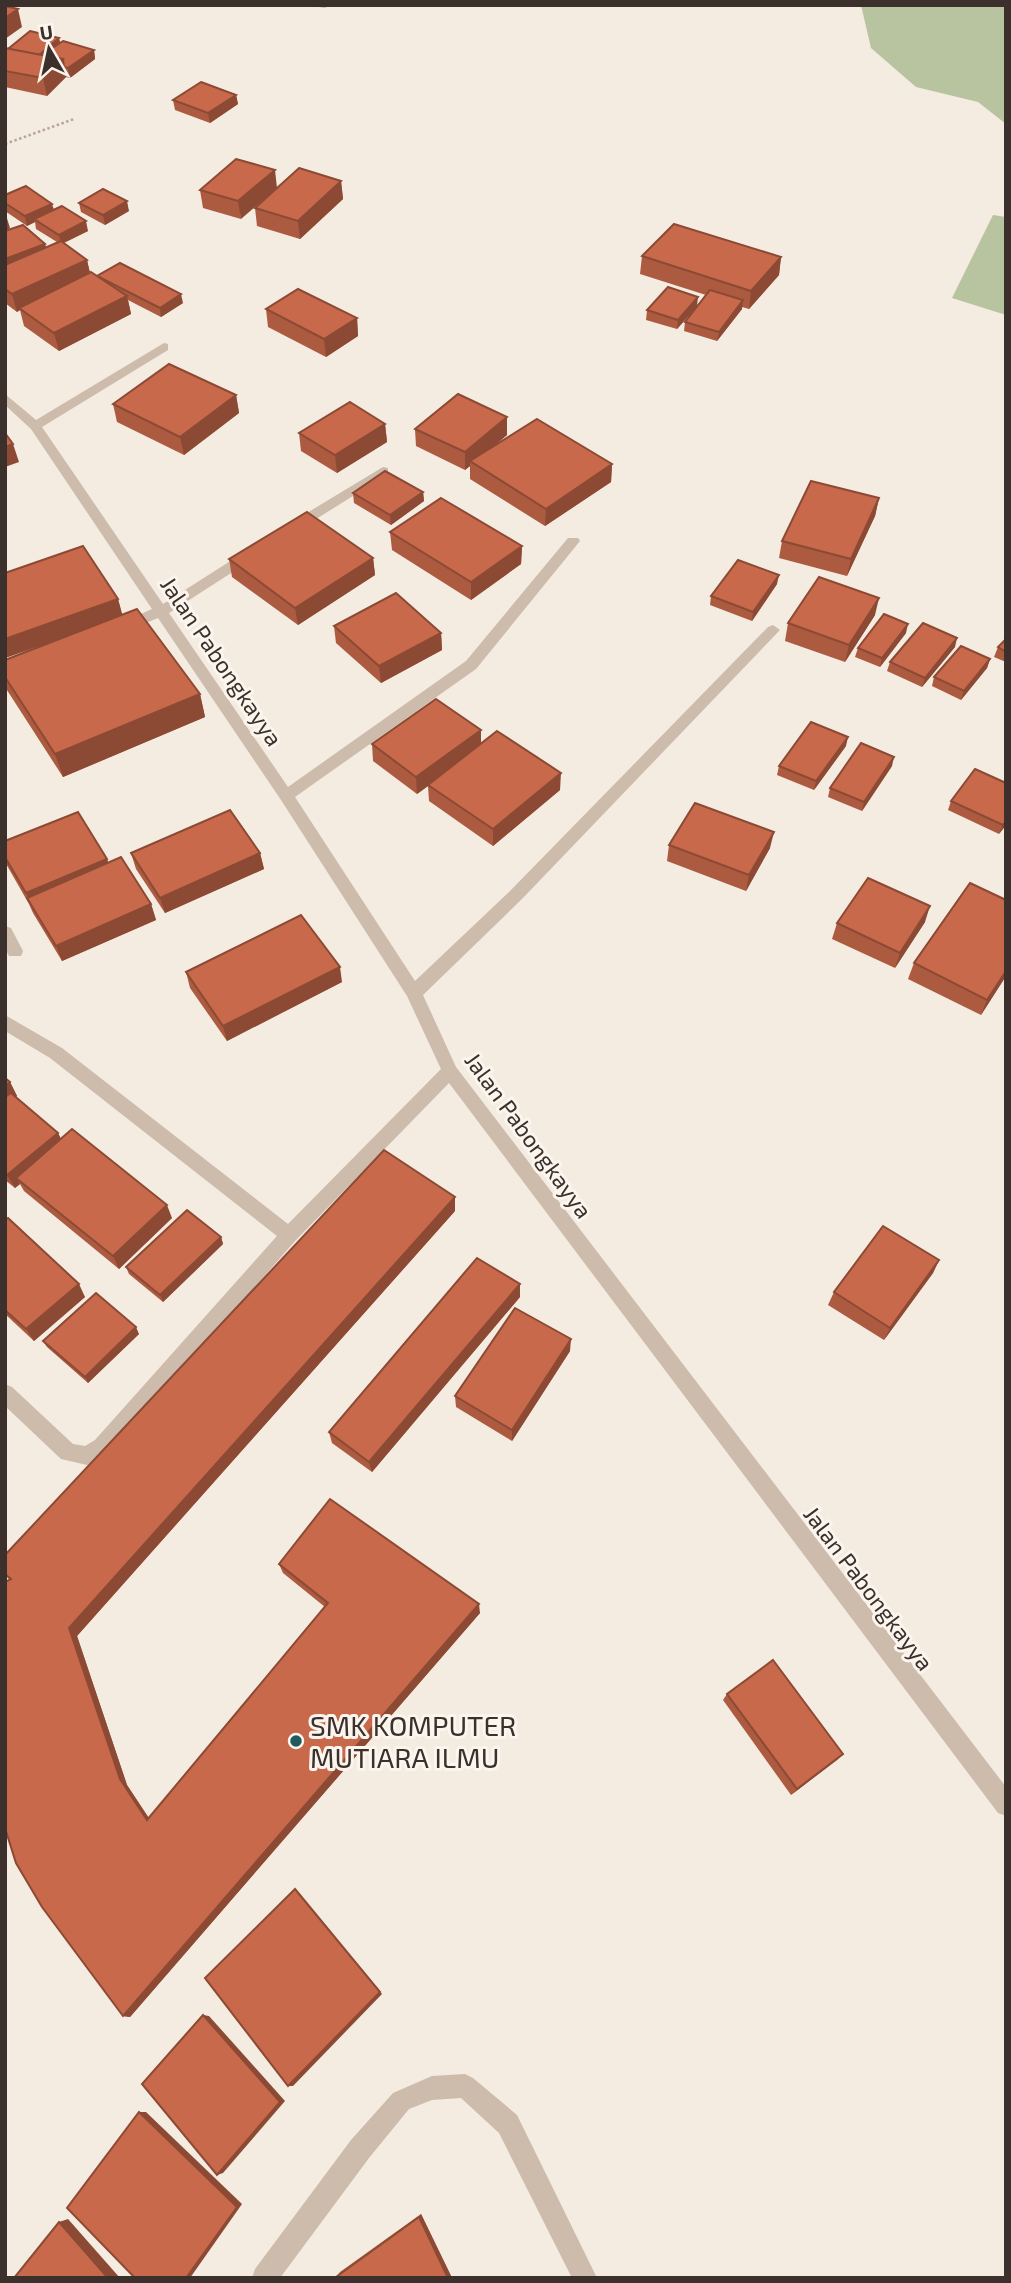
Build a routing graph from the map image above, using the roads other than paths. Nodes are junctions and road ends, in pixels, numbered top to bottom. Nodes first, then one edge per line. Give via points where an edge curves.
1 (311, 5) edge
2 (325, 5) edge
3 (164, 347) dead end
4 (5, 398) edge
5 (35, 426) junction
6 (383, 471) edge
7 (573, 541) dead end
8 (161, 611) junction
9 (773, 630) dead end
10 (113, 632) edge
11 (286, 796) junction
12 (5, 932) edge
13 (15, 951) dead end
14 (414, 993) junction
15 (5, 1022) edge
16 (450, 1070) junction
17 (289, 1236) junction
18 (5, 1393) edge
19 (1006, 1805) edge
20 (264, 2278) edge
21 (585, 2278) edge

1 - 2 street
3 - 5 street
4 - 5 street, Jalan Pabongkayya
5 - 8 street, Jalan Pabongkayya
6 - 8 street
7 - 11 street via 471,665
8 - 10 street
8 - 11 street, Jalan Pabongkayya
9 - 14 street via 516,895
11 - 14 street, Jalan Pabongkayya
12 - 13 street
14 - 16 street, Jalan Pabongkayya
15 - 17 street via 56,1053
16 - 17 street
16 - 19 street, Jalan Pabongkayya
17 - 18 street via 102,1447 86,1456 68,1452
20 - 21 street via 401,2101 432,2088 465,2086 508,2124

